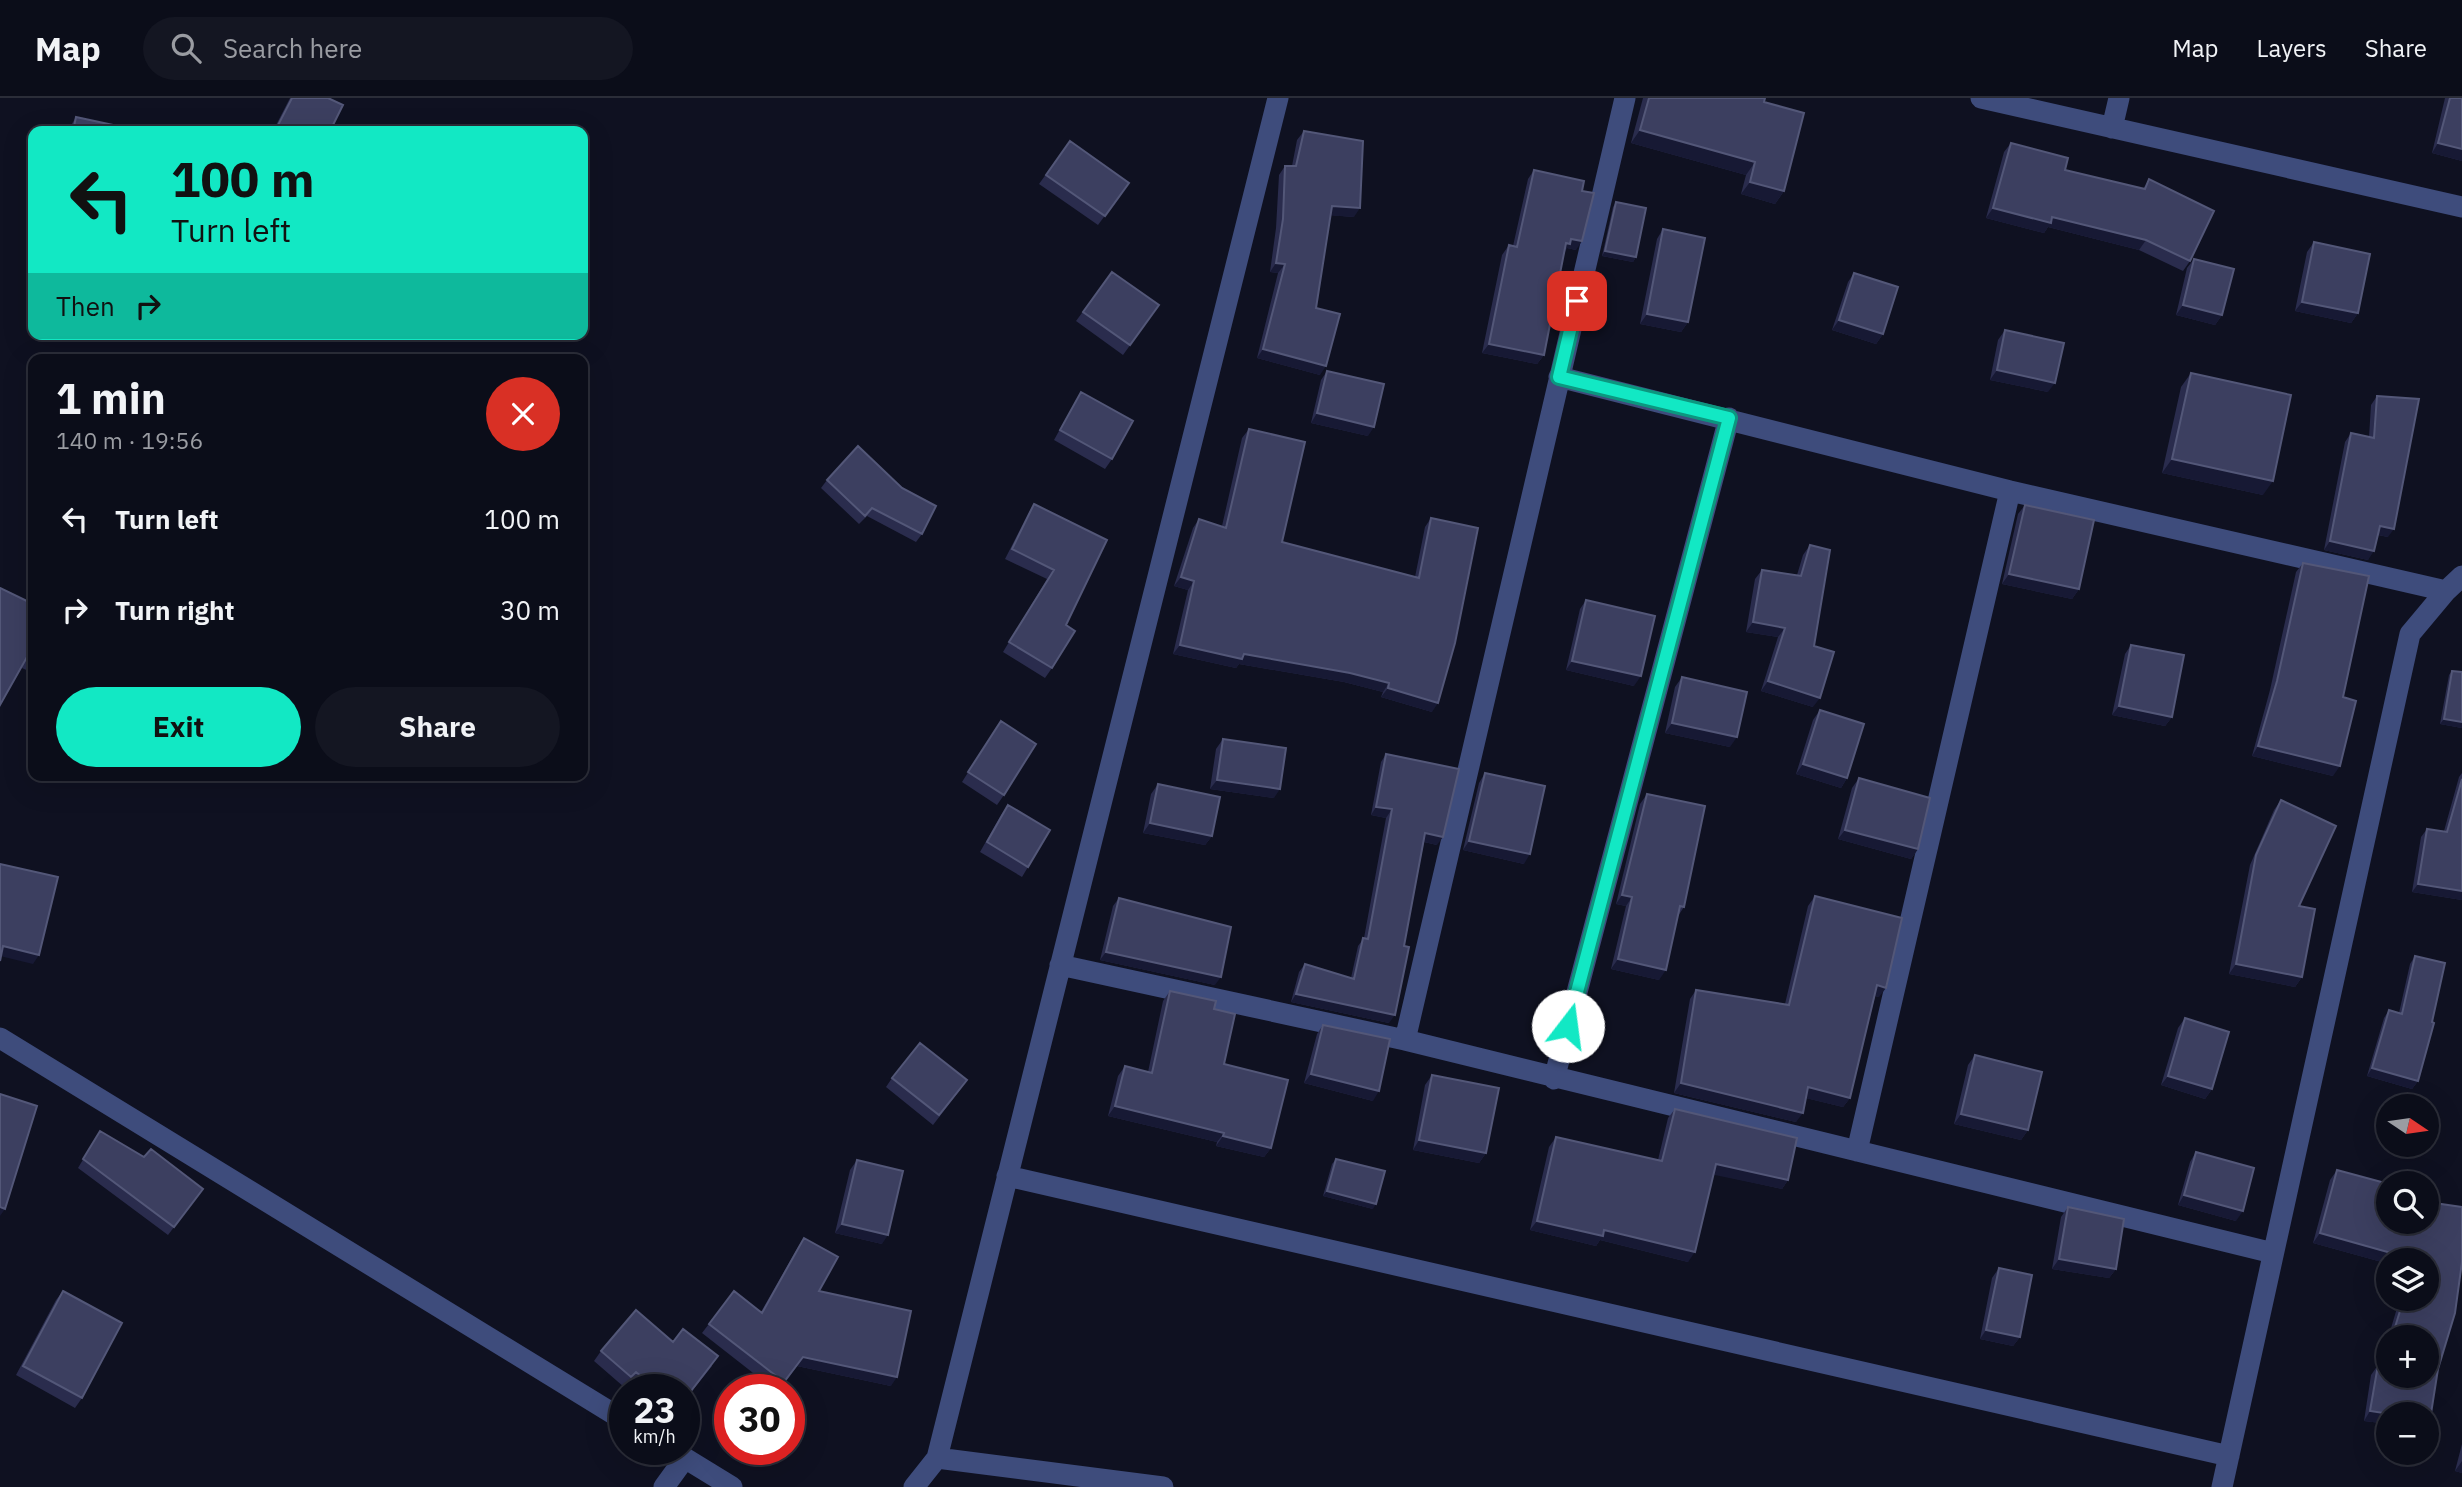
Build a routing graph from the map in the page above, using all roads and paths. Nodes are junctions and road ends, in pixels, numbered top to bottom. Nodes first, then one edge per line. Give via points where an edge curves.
1 (1278, 98) edge
2 (1625, 98) edge
3 (1981, 98) edge
4 (2119, 98) edge
5 (2112, 128) junction
6 (2462, 207) edge
7 (1559, 377) junction
8 (1729, 418) junction
9 (2010, 491) junction
10 (2462, 576) edge
11 (2446, 591) junction
12 (1060, 965) junction
13 (0, 1038) edge
14 (1405, 1040) junction
15 (1554, 1079) junction
16 (1857, 1151) junction
17 (1007, 1176) junction
18 (2273, 1253) junction
19 (609, 1411) edge
20 (2229, 1456) junction
21 (937, 1458) junction
22 (673, 1465) edge
23 (696, 1465) edge
24 (664, 1487) edge
25 (732, 1487) edge
26 (914, 1487) edge
27 (1163, 1487) edge
28 (2222, 1487) edge

1 - 12 street
2 - 7 street
3 - 5 street
4 - 5 street
5 - 6 street
7 - 8 street
7 - 14 street
8 - 9 street
8 - 15 street
9 - 11 street
9 - 16 street
10 - 11 street
11 - 18 street via 2410,634
12 - 14 street
12 - 17 street
13 - 19 street
14 - 15 street
15 - 16 street
16 - 18 street
17 - 20 street
17 - 21 street
18 - 20 street
20 - 28 street
21 - 26 street
21 - 27 street
22 - 24 street
23 - 25 street

